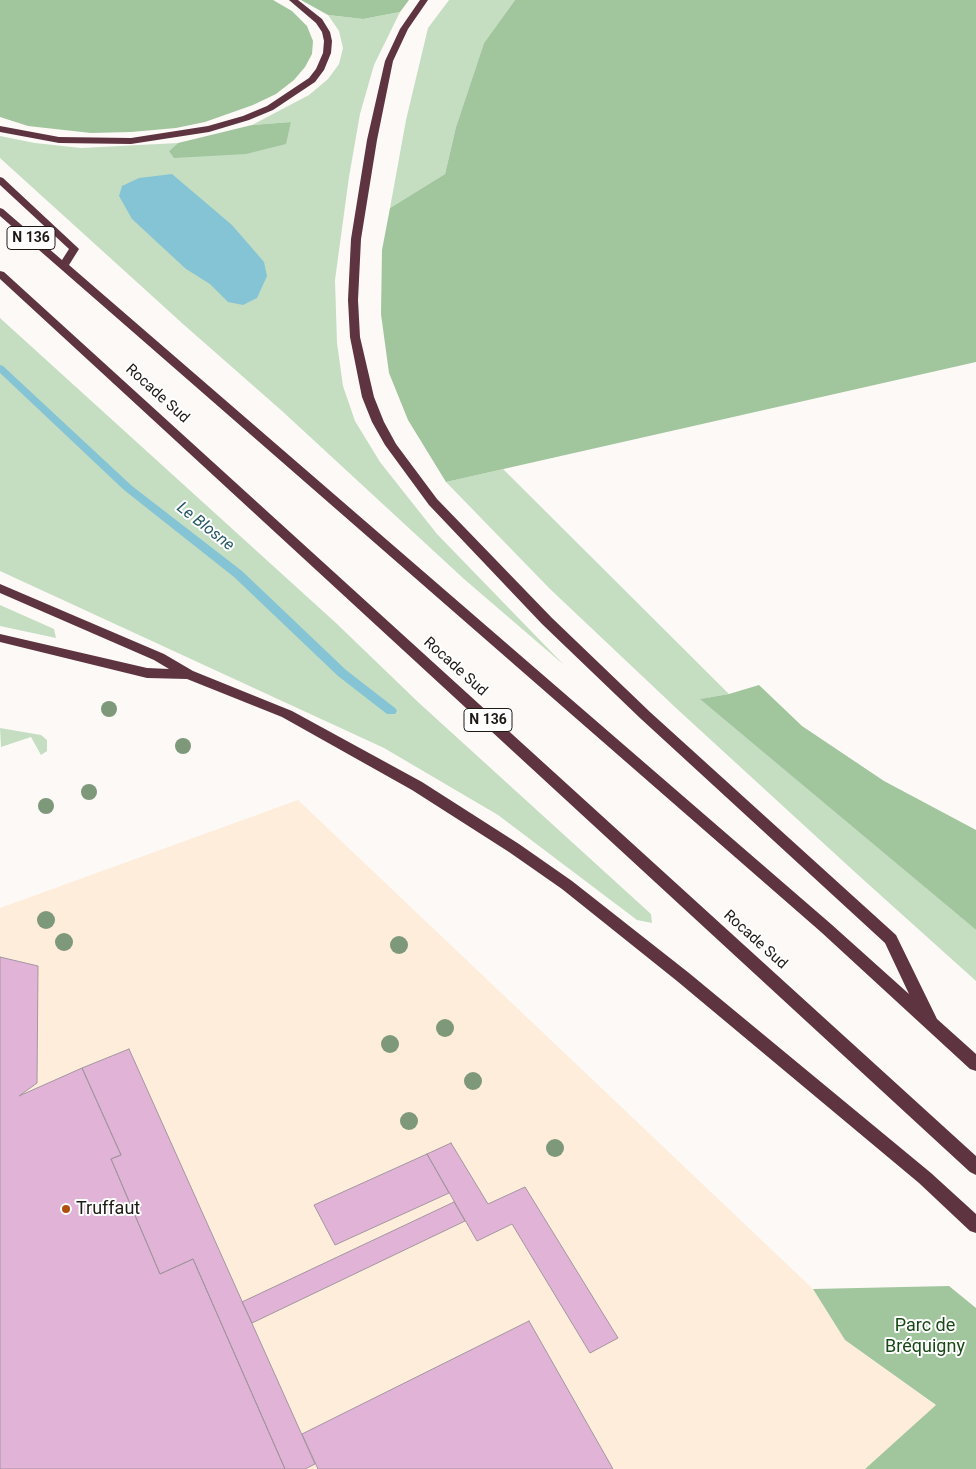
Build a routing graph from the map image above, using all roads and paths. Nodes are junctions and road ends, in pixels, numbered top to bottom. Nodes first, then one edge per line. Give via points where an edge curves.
1 (293, 0) edge
2 (424, 0) edge
3 (0, 129) edge
4 (0, 180) edge
5 (0, 210) edge
6 (63, 266) junction
7 (0, 274) edge
8 (0, 588) edge
9 (0, 638) edge
10 (188, 674) junction
11 (933, 1027) junction
12 (976, 1064) edge
13 (976, 1167) edge
14 (976, 1224) edge

1 - 3 highway via 319,21 326,32 327,53 312,80 270,108 208,129 130,141 58,140
2 - 11 highway via 404,29 389,61 356,239 355,337 368,397 378,422 391,446 433,502 547,621 645,715 891,939
4 - 6 highway via 74,249
5 - 6 highway, N 136
6 - 11 highway, N 136 via 826,928
7 - 13 highway, Rocade Sud / N 136
8 - 10 highway via 159,657
9 - 10 highway via 147,673
10 - 14 highway via 287,714 416,786 514,848 567,885 683,977
11 - 12 highway, N 136

